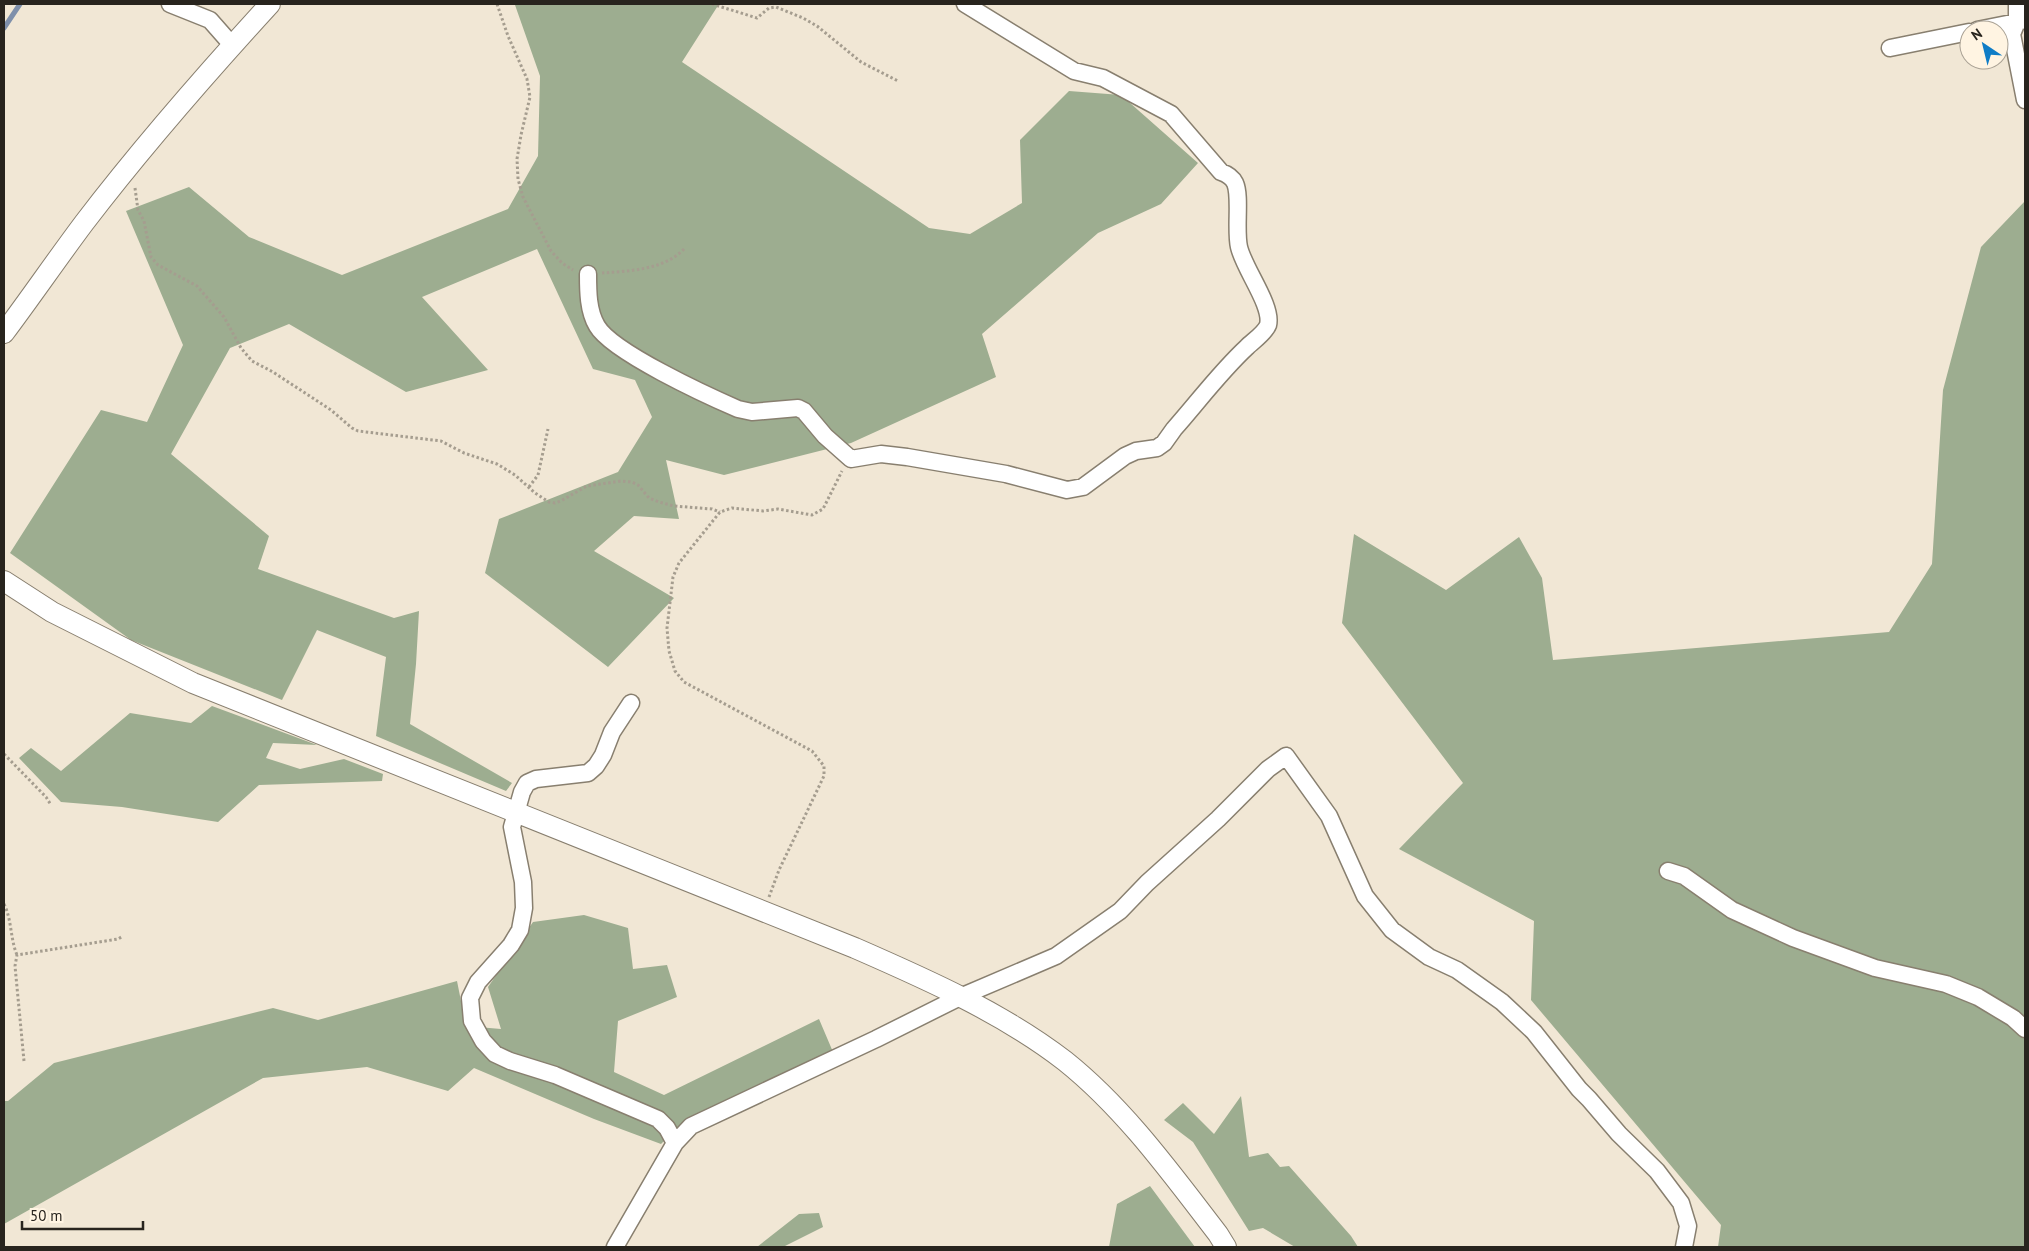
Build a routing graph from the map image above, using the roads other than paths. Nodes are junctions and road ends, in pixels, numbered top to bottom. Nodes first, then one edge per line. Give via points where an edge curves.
1 (170, 4) edge
2 (270, 4) edge
3 (965, 4) edge
4 (2016, 4) edge
5 (2021, 21) edge
6 (1959, 34) edge
7 (232, 45) junction
8 (1890, 48) dead end
9 (2025, 100) edge
10 (588, 274) road end
11 (4, 333) edge
12 (4, 581) edge
13 (631, 703) dead end
14 (516, 812) junction
15 (1668, 871) dead end
16 (960, 996) junction
17 (2025, 1029) edge
18 (675, 1143) junction
19 (615, 1247) edge
20 (1226, 1247) edge
21 (1684, 1247) edge

1 - 7 street via 210,20
2 - 7 street
3 - 10 street via 1074,71 1103,78 1172,114 1221,172 1230,175 1236,184 1239,247 1269,315 1267,326 1164,443 1157,448 1125,456 1083,488 1067,490 1006,474 907,457 881,454 851,459 798,408 752,412 738,409 680,381 611,341 592,316
4 - 5 street
5 - 9 street via 2012,34
6 - 8 street
7 - 11 street via 126,170
12 - 14 street via 52,612 193,682
13 - 14 street via 612,732 596,766 588,773 527,783
14 - 16 street via 904,969
14 - 18 street via 512,827 523,882 524,908 520,930 507,951 478,982 470,998 472,1021 494,1054 555,1075 658,1119
15 - 17 street via 1684,876 1732,910 1793,938 1875,968 1946,984 1978,997
16 - 18 street via 691,1126
16 - 20 street via 1065,1061 1100,1094 1148,1144
16 - 21 street via 1056,956 1120,911 1268,769 1286,756 1328,816 1364,896 1392,930 1502,1002 1534,1032 1618,1134 1657,1171 1681,1204 1688,1226
18 - 19 street

